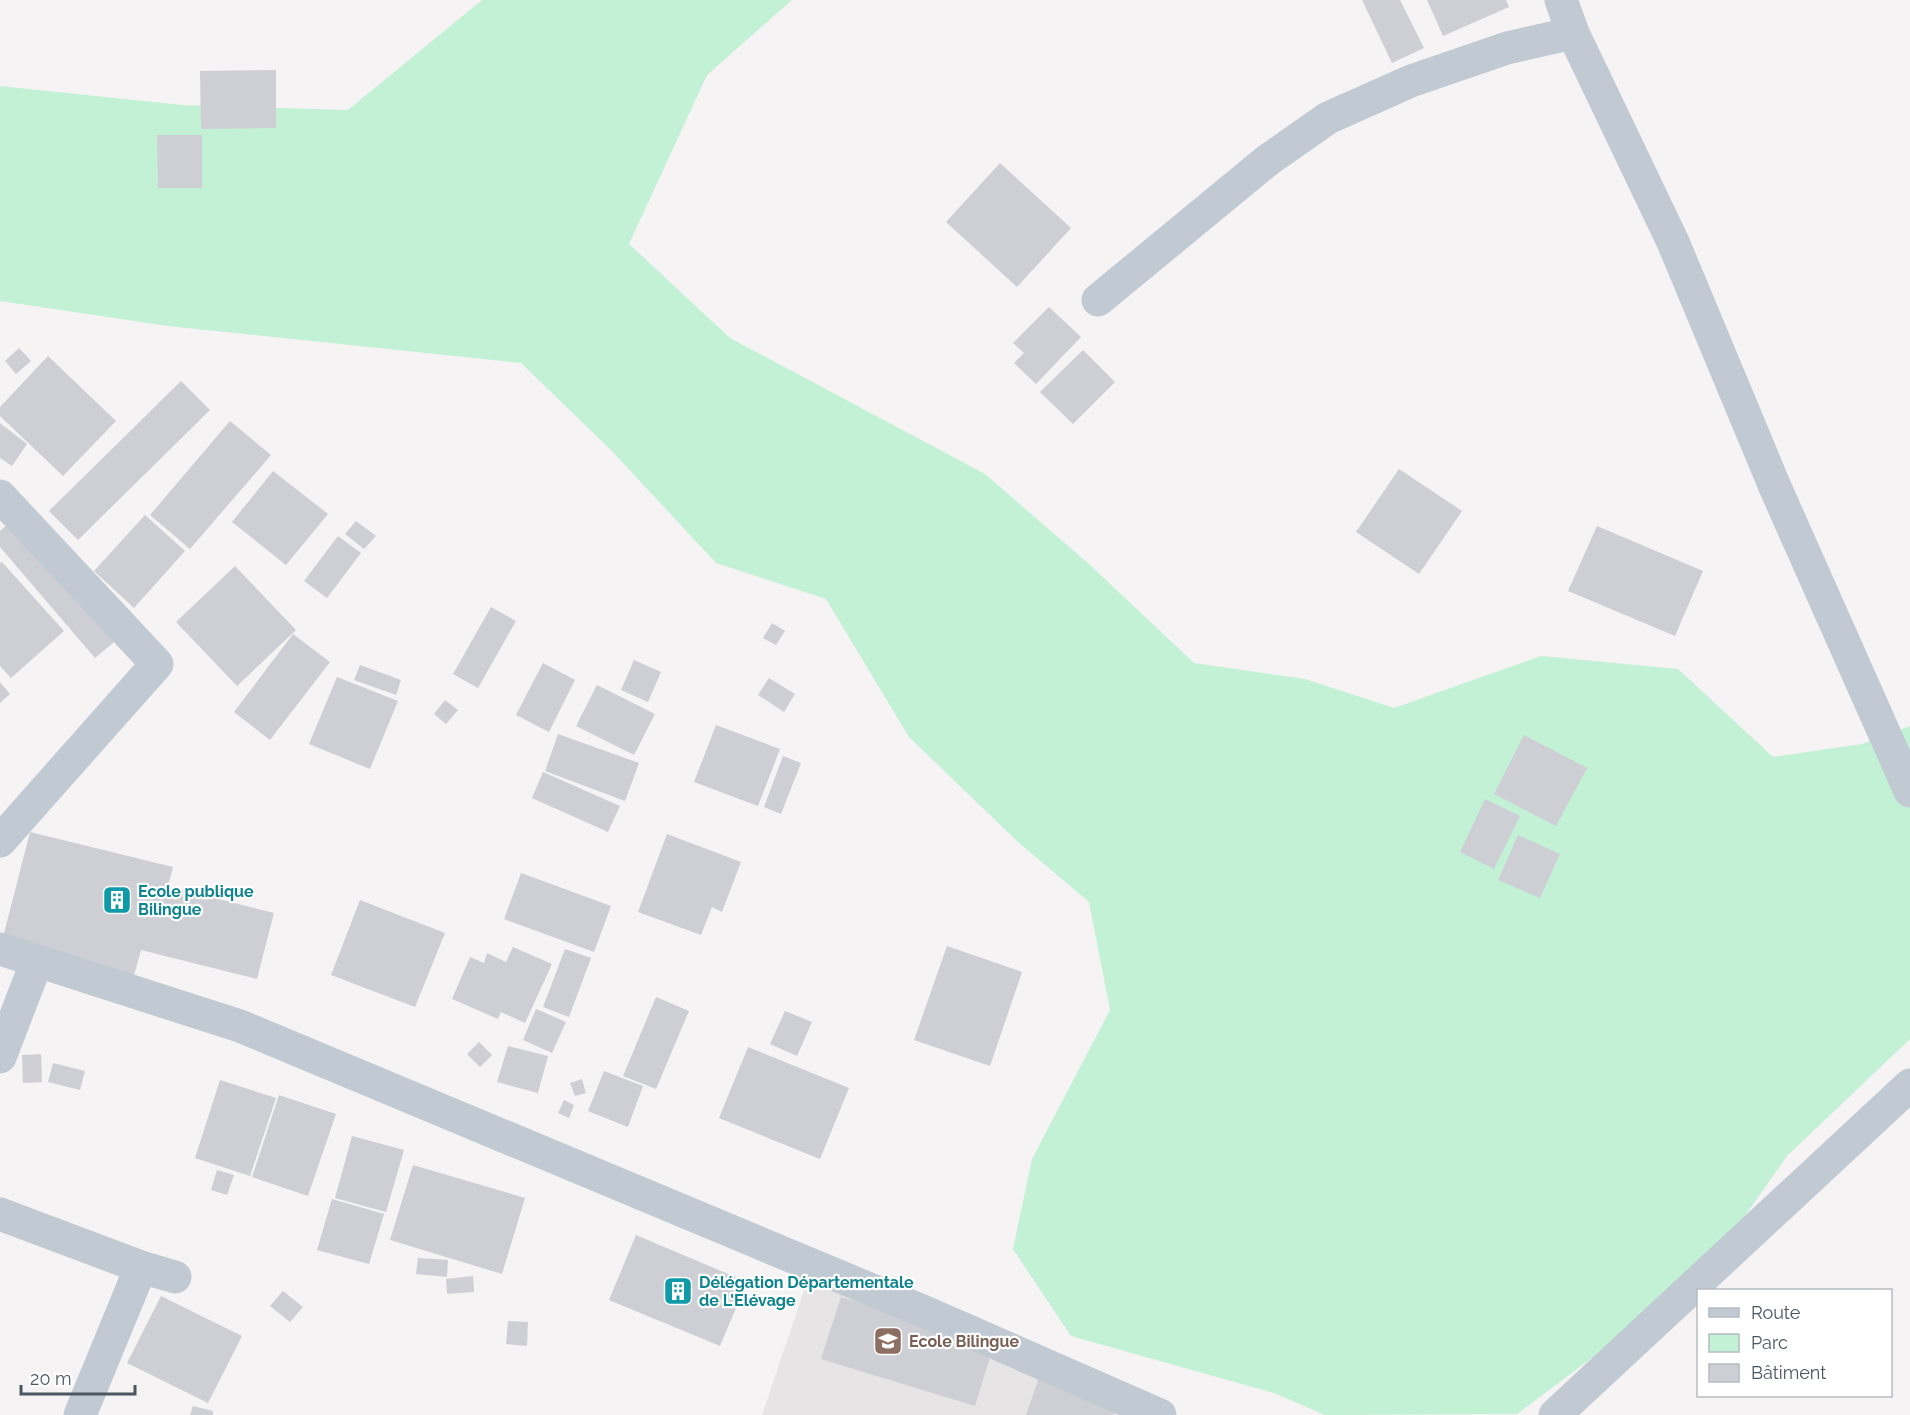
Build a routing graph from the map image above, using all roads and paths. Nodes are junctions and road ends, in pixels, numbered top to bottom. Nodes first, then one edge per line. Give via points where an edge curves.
1 (1561, 0) edge
2 (1574, 33) junction
3 (1098, 300) dead end
4 (0, 496) edge
5 (1910, 790) edge
6 (0, 841) edge
7 (0, 949) edge
8 (38, 961) junction
9 (0, 1058) edge
10 (1903, 1104) edge
11 (0, 1214) edge
12 (141, 1267) junction
13 (175, 1277) dead end
14 (80, 1415) edge
15 (1161, 1415) edge
16 (1555, 1415) edge

1 - 2 street
2 - 3 street via 1508,48 1411,81 1328,118 1268,160
2 - 5 street via 1673,242 1780,498
4 - 6 street via 157,664
7 - 8 street
8 - 9 street
8 - 15 street via 240,1026 916,1308
10 - 16 street
11 - 12 street
12 - 13 street
12 - 14 street

